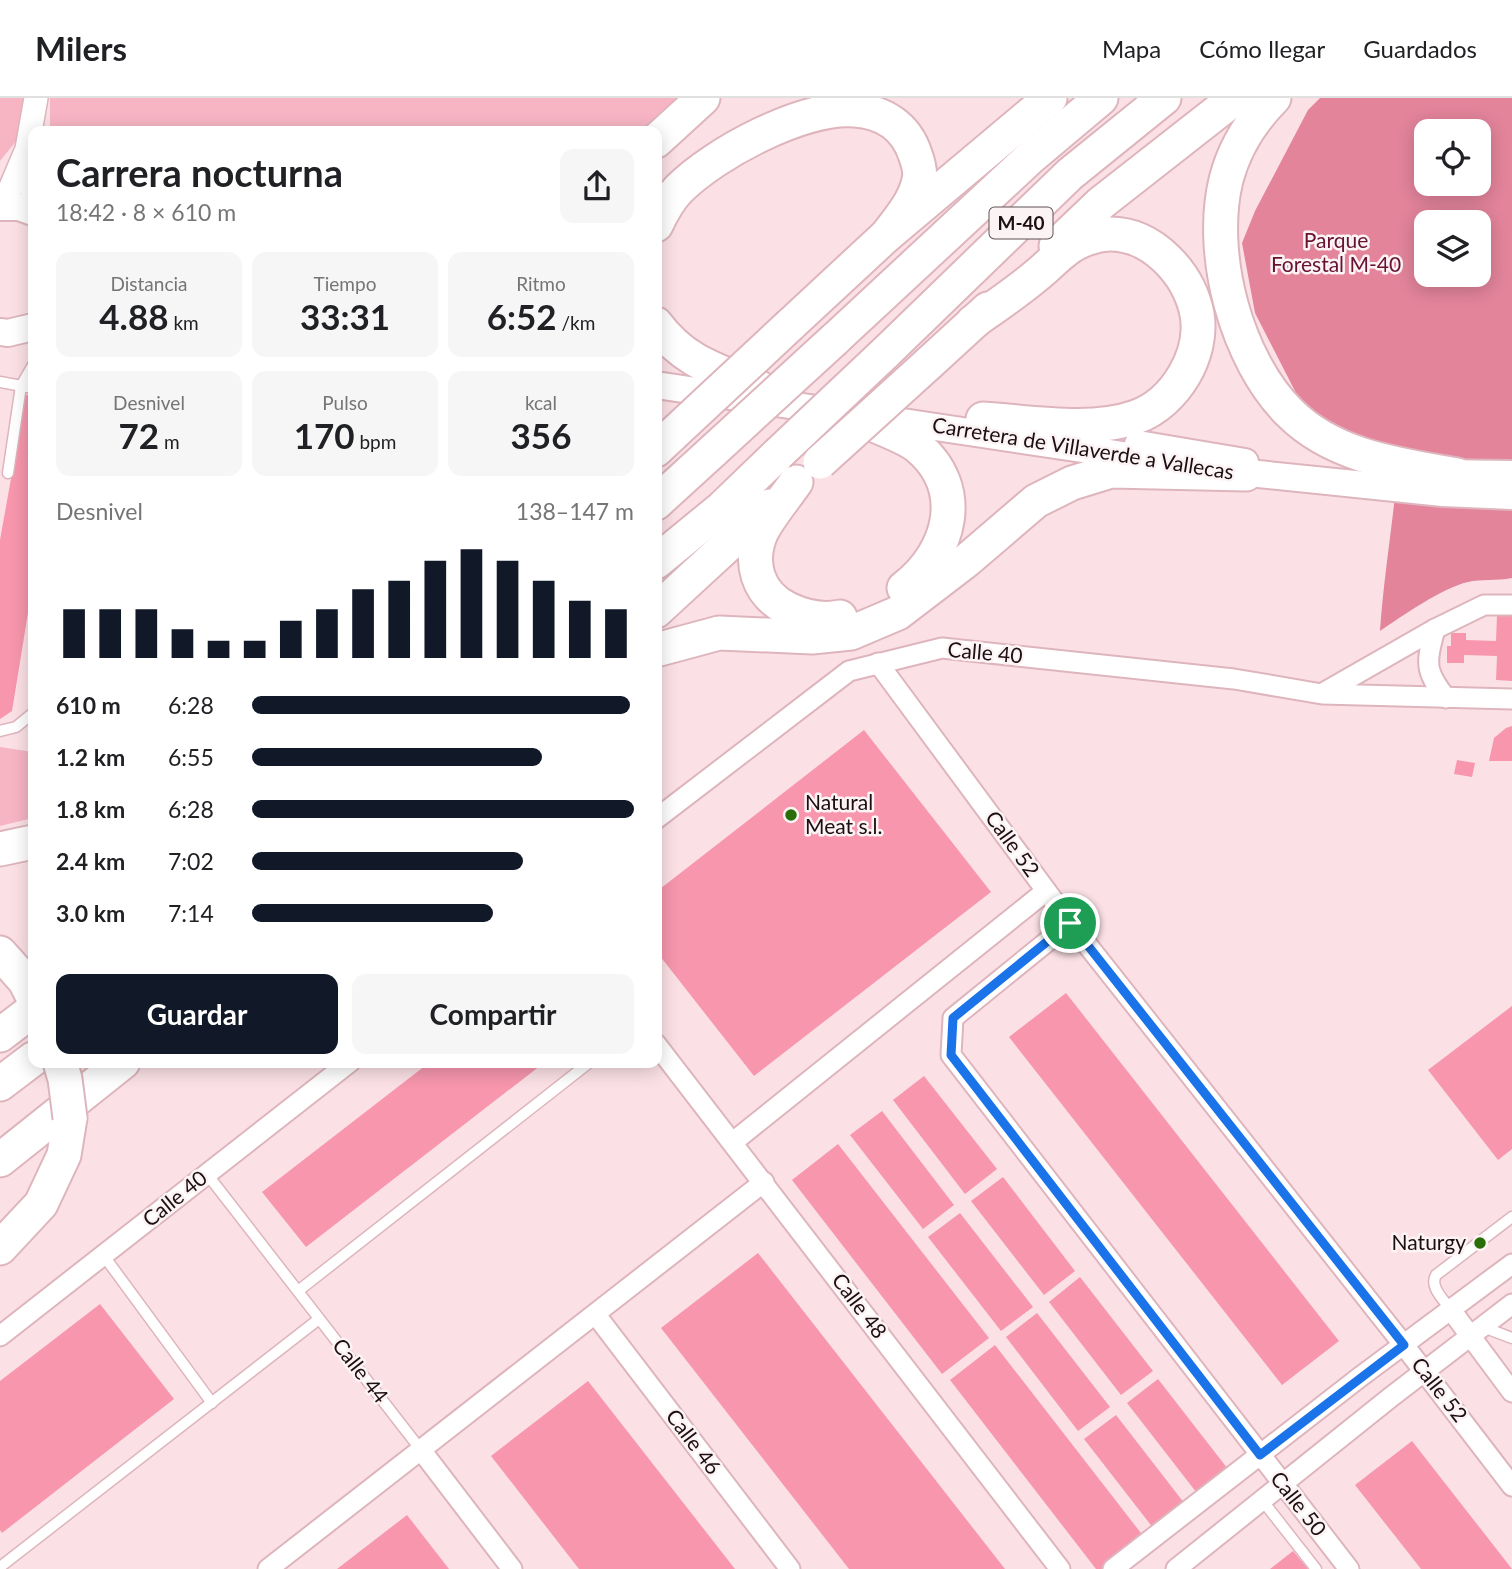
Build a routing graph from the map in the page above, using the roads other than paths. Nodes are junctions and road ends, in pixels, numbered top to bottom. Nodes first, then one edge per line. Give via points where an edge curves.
1 (39, 98) edge
2 (703, 98) edge
3 (1050, 98) edge
4 (1101, 98) edge
5 (1164, 98) edge
6 (1235, 98) edge
7 (1274, 98) edge
8 (36, 126) edge
9 (662, 136) edge
10 (28, 152) edge
11 (0, 206) edge
12 (28, 210) edge
13 (662, 212) edge
14 (887, 235) junction
15 (973, 322) junction
16 (662, 332) edge
17 (28, 374) edge
18 (662, 374) edge
19 (0, 382) edge
20 (662, 385) edge
21 (21, 386) junction
22 (28, 387) edge
23 (760, 388) junction
24 (839, 411) junction
25 (983, 419) junction
26 (664, 443) edge
27 (808, 472) junction
28 (8, 473) dead end
29 (1246, 474) junction
30 (1512, 474) edge
31 (1457, 475) junction
32 (1512, 496) edge
33 (662, 498) edge
34 (662, 557) edge
35 (1512, 605) edge
36 (662, 606) edge
37 (1435, 629) junction
38 (662, 648) edge
39 (878, 663) junction
40 (1322, 694) junction
41 (1446, 698) junction
42 (1512, 699) edge
43 (28, 717) edge
44 (0, 731) edge
45 (662, 814) edge
46 (28, 843) edge
47 (0, 849) edge
48 (1046, 891) junction
49 (1070, 923) junction
50 (0, 953) edge
51 (28, 988) edge
52 (28, 1014) edge
53 (0, 1035) edge
54 (662, 1052) edge
55 (28, 1063) edge
56 (62, 1068) edge
57 (115, 1068) edge
58 (342, 1068) edge
59 (582, 1068) edge
60 (0, 1084) edge
61 (733, 1142) junction
62 (0, 1160) edge
63 (207, 1174) junction
64 (764, 1182) junction
65 (1512, 1217) edge
66 (0, 1248) edge
67 (104, 1256) junction
68 (1512, 1265) edge
69 (298, 1291) junction
70 (1512, 1304) edge
71 (1451, 1310) junction
72 (596, 1315) junction
73 (319, 1319) junction
74 (1476, 1331) junction
75 (0, 1336) edge
76 (1512, 1338) edge
77 (1404, 1345) junction
78 (1424, 1371) junction
79 (1512, 1392) edge
80 (212, 1403) junction
81 (421, 1450) junction
82 (1260, 1455) junction
83 (1283, 1483) junction
84 (1512, 1486) edge
85 (1262, 1500) junction
86 (0, 1567) edge
87 (268, 1569) edge
88 (512, 1569) edge
89 (790, 1569) edge
90 (1060, 1569) edge
91 (1113, 1569) edge
92 (1176, 1569) edge
93 (1315, 1569) edge
94 (1349, 1569) edge

1 - 8 street
2 - 9 highway
3 - 14 highway
4 - 33 highway, M-40, bridge via 1032,156
5 - 34 highway, M-40, bridge via 1070,174 722,508
6 - 15 highway via 1101,203
7 - 31 highway via 1240,142 1226,180 1221,220 1223,263 1245,347 1290,414 1320,435 1356,454
10 - 11 street
11 - 12 main road
13 - 14 highway via 697,173 750,139 801,118 855,110 896,124 911,141 918,163 916,192
14 - 26 highway, bridge
15 - 25 highway via 1012,297 1077,242 1109,234 1143,241 1167,259 1187,284 1197,316 1196,344 1186,374 1164,400 1139,416 1103,426
15 - 27 highway, bridge
16 - 23 highway via 691,359
17 - 21 lane
18 - 23 main road, Carretera de Villaverde a Vallecas
19 - 21 lane
20 - 24 main road, Carretera de Villaverde a Vallecas
21 - 22 lane
21 - 28 lane
23 - 25 main road, Carretera de Villaverde a Vallecas
24 - 27 highway via 916,445 934,463 947,488 949,512 933,560 888,600 856,614 825,620 779,605 762,589 754,563 762,532
24 - 29 main road, Carretera de Villaverde a Vallecas
25 - 31 main road, Carretera de Villaverde a Vallecas via 1248,463
27 - 36 highway
29 - 32 main road, Carretera de Villaverde a Vallecas
29 - 38 highway via 1111,471 1036,501 898,613 851,633 812,637 719,633
30 - 31 main road, Carretera de Villaverde a Vallecas
35 - 37 street via 1485,605
37 - 40 street
37 - 41 street via 1428,655 1430,677
39 - 40 street, Calle 40 via 942,648 1234,678
39 - 45 street, Calle 40 via 849,671 830,684
39 - 48 street, Calle 52
40 - 41 street, Calle 40
41 - 42 street, Calle 40
43 - 44 lane via 16,727
46 - 47 highway
48 - 49 street, Calle 52
48 - 61 street
49 - 77 street, Calle 52
49 - 82 street, Calle 50 via 953,1018 951,1055
50 - 51 highway
52 - 53 highway
54 - 61 street, Calle 48
55 - 60 highway
56 - 66 highway, bridge via 70,1118 64,1155 41,1203
57 - 62 highway
58 - 63 street, Calle 40
59 - 69 lane
61 - 64 street, Calle 48
63 - 67 street, Calle 40
63 - 69 lane, Calle 44
64 - 72 street
64 - 90 street, Calle 48
65 - 71 lane via 1436,1275 1434,1286
67 - 75 street, Calle 40
67 - 80 lane
68 - 71 street
69 - 73 lane, Calle 44
70 - 74 street
71 - 74 street
71 - 77 street
72 - 81 street
72 - 89 street, Calle 46
73 - 80 lane
73 - 81 lane, Calle 44
74 - 76 lane
74 - 78 street
74 - 79 street
77 - 78 street, Calle 52
77 - 82 street
78 - 83 street
78 - 84 street, Calle 52
80 - 86 lane
81 - 87 street
81 - 88 street, Calle 44
82 - 83 street, Calle 50
82 - 91 street
83 - 85 street
83 - 94 street, Calle 50
85 - 92 street
85 - 93 lane

